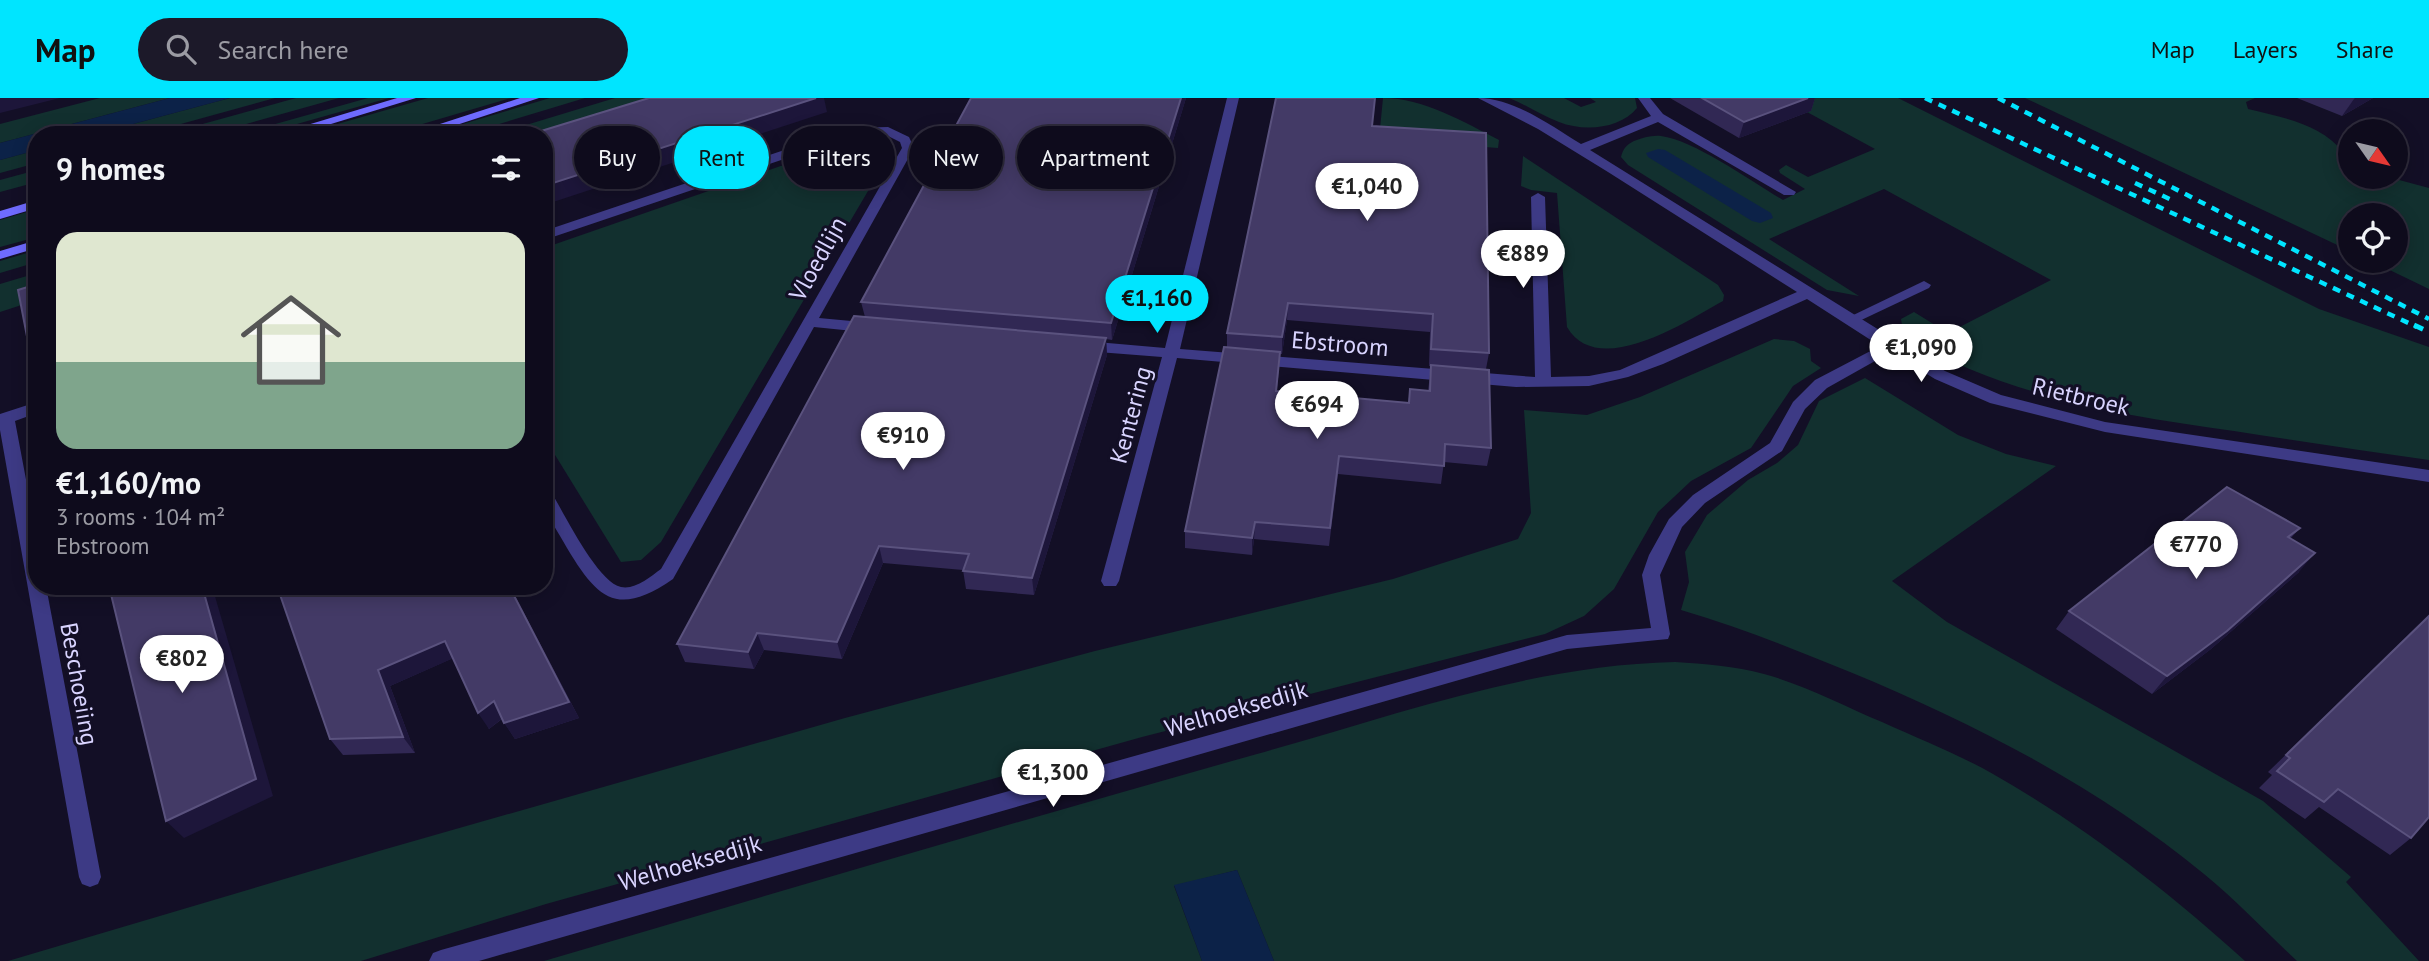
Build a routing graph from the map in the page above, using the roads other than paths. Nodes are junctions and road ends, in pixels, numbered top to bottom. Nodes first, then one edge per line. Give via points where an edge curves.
1 (410, 98) edge
2 (533, 98) edge
3 (1233, 98) edge
4 (1484, 98) edge
5 (1644, 98) edge
6 (1659, 117) junction
7 (312, 126) edge
8 (441, 126) edge
9 (1581, 149) junction
10 (1789, 192) dead end
11 (1538, 197) dead end
12 (28, 207) edge
13 (0, 215) edge
14 (553, 233) edge
15 (28, 247) edge
16 (0, 255) edge
17 (1923, 285) dead end
18 (1807, 293) junction
19 (1850, 320) junction
20 (810, 323) junction
21 (891, 329) edge
22 (1065, 344) edge
23 (1891, 346) junction
24 (1171, 353) junction
25 (1543, 382) junction
26 (28, 410) edge
27 (3, 419) edge
28 (2429, 476) edge
29 (553, 509) edge
30 (28, 551) edge
31 (1110, 580) dead end
32 (36, 595) edge
33 (90, 877) dead end
34 (441, 961) edge

1 - 7 main road
2 - 8 main road
3 - 24 street, Kentering
4 - 9 street, Rietbroek
5 - 6 street
6 - 9 street
6 - 10 street
9 - 18 street, Rietbroek
11 - 25 street
12 - 13 main road
14 - 20 street, Vloedlijn via 854,131 898,134 908,148
15 - 16 main road
17 - 19 street
18 - 19 street, Rietbroek
18 - 25 street, Ebstroom via 1623,374 1589,381
19 - 23 street, Rietbroek
20 - 21 street
20 - 29 street, Vloedlijn via 676,561 650,588 632,594 611,592 596,582
22 - 24 street, Ebstroom
23 - 28 street, Rietbroek via 1940,375 2050,415
23 - 34 street, Welhoeksedijk via 1821,384 1808,395 1776,447 1699,499 1675,523 1651,575 1661,634 1567,642
24 - 25 street, Ebstroom
24 - 31 street, Kentering
26 - 27 street, Beschoeiing
27 - 30 street, Beschoeiing
32 - 33 street, Beschoeiing

